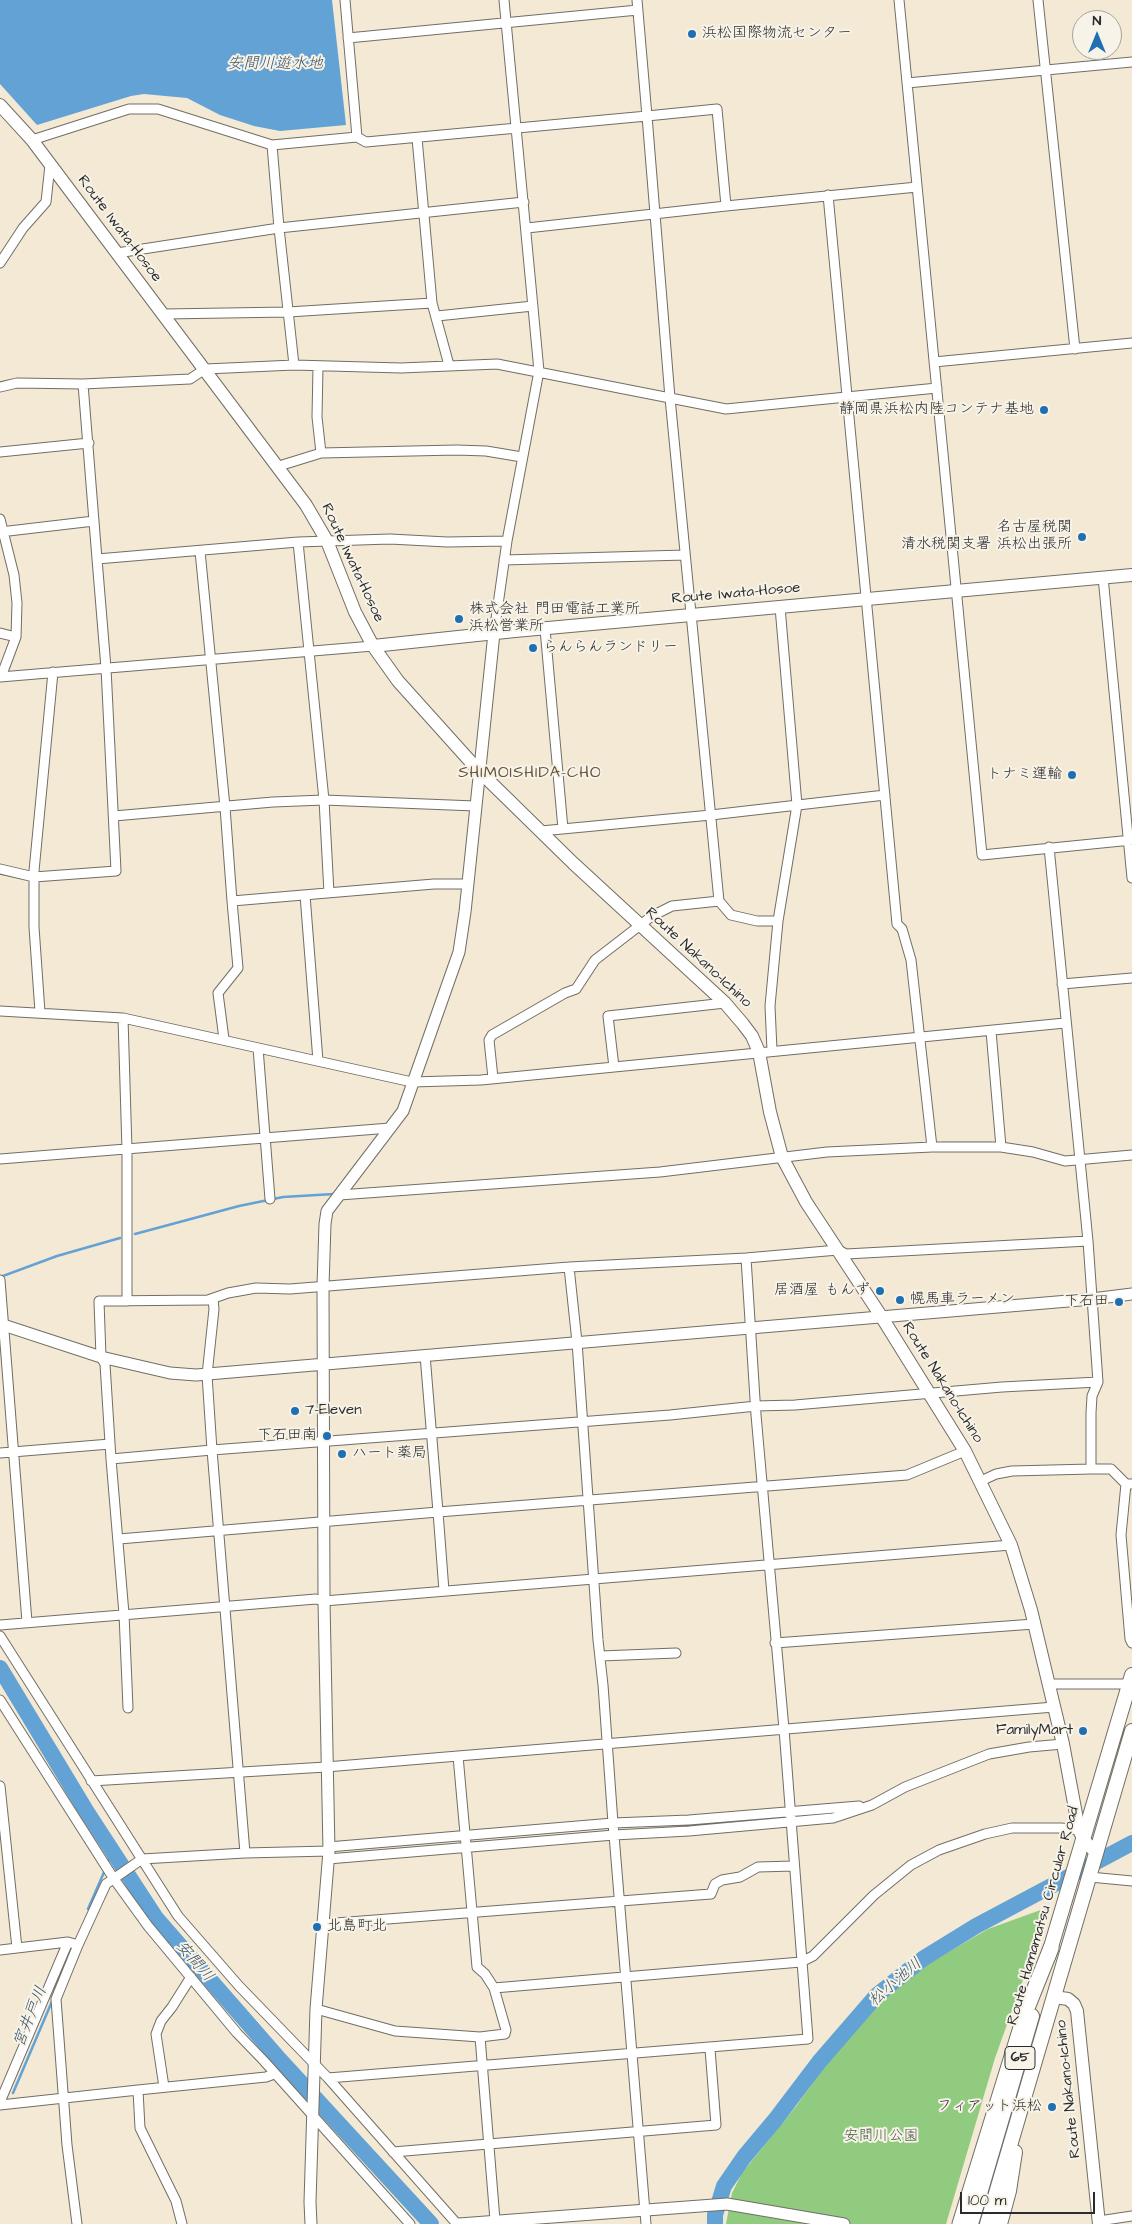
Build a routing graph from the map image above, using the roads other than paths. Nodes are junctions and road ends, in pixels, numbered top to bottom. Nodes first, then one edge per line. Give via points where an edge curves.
1 (345, 0) edge
2 (504, 0) edge
3 (637, 0) edge
4 (899, 0) edge
5 (1038, 0) edge
6 (638, 10) junction
7 (506, 23) junction
8 (348, 38) junction
9 (1132, 62) edge
10 (1046, 70) junction
11 (906, 83) junction
12 (0, 105) edge
13 (647, 116) junction
14 (517, 128) junction
15 (357, 137) junction
16 (417, 138) junction
17 (32, 140) junction
18 (272, 145) junction
19 (50, 165) junction
20 (917, 187) junction
21 (828, 195) junction
22 (524, 202) junction
23 (726, 206) junction
24 (424, 211) junction
25 (654, 215) junction
26 (279, 228) junction
27 (527, 228) junction
28 (117, 253) junction
29 (0, 263) edge
30 (432, 303) junction
31 (533, 306) junction
32 (288, 312) junction
33 (164, 314) junction
34 (437, 316) junction
35 (1132, 343) edge
36 (1075, 348) junction
37 (934, 362) junction
38 (294, 365) junction
39 (449, 365) junction
40 (318, 367) junction
41 (205, 369) junction
42 (538, 371) junction
43 (83, 384) junction
44 (0, 387) edge
45 (937, 388) junction
46 (847, 397) junction
47 (670, 398) junction
48 (89, 443) junction
49 (0, 452) edge
50 (321, 453) junction
51 (522, 457) junction
52 (279, 466) junction
53 (0, 519) edge
54 (94, 521) junction
55 (2, 531) edge
56 (327, 541) junction
57 (507, 541) junction
58 (298, 542) junction
59 (200, 551) junction
60 (685, 555) junction
61 (97, 560) junction
62 (504, 560) junction
63 (1132, 575) edge
64 (1103, 577) junction
65 (956, 590) junction
66 (868, 598) junction
67 (780, 607) junction
68 (691, 615) junction
69 (545, 629) junction
70 (494, 633) junction
71 (0, 634) edge
72 (16, 637) junction
73 (373, 646) junction
74 (310, 651) junction
75 (210, 659) junction
76 (106, 668) junction
77 (53, 672) junction
78 (0, 677) edge
79 (478, 770) junction
80 (885, 795) junction
81 (324, 800) junction
82 (798, 805) junction
83 (475, 806) junction
84 (225, 807) junction
85 (711, 815) junction
86 (114, 816) junction
87 (563, 829) junction
88 (541, 831) junction
89 (1130, 840) edge
90 (1049, 847) junction
91 (0, 869) edge
92 (34, 876) junction
93 (1132, 878) edge
94 (467, 884) junction
95 (329, 893) junction
96 (305, 895) junction
97 (232, 901) junction
98 (719, 901) junction
99 (778, 921) junction
100 (640, 926) junction
101 (1132, 978) edge
102 (1062, 984) junction
103 (725, 1004) junction
104 (0, 1011) edge
105 (40, 1012) junction
106 (124, 1018) junction
107 (1066, 1023) junction
108 (991, 1031) junction
109 (920, 1036) junction
110 (224, 1039) junction
111 (258, 1048) junction
112 (772, 1050) junction
113 (759, 1052) junction
114 (318, 1061) junction
115 (614, 1067) junction
116 (493, 1078) junction
117 (412, 1082) junction
118 (390, 1128) junction
119 (264, 1138) junction
120 (932, 1146) junction
121 (1001, 1147) junction
122 (127, 1150) junction
123 (1132, 1155) edge
124 (782, 1157) junction
125 (0, 1159) edge
126 (1079, 1160) junction
127 (339, 1195) junction
128 (270, 1199) dead end
129 (1088, 1241) junction
130 (838, 1250) junction
131 (746, 1258) junction
132 (569, 1267) junction
133 (0, 1280) edge
134 (323, 1286) junction
135 (1132, 1294) edge
136 (213, 1299) junction
137 (1092, 1299) junction
138 (127, 1301) junction
139 (882, 1316) junction
140 (1, 1324) edge
141 (750, 1327) junction
142 (577, 1342) junction
143 (425, 1355) junction
144 (101, 1357) junction
145 (323, 1364) junction
146 (207, 1375) junction
147 (1098, 1382) junction
148 (930, 1393) junction
149 (756, 1406) junction
150 (582, 1421) junction
151 (431, 1434) junction
152 (323, 1441) junction
153 (110, 1444) junction
154 (212, 1450) junction
155 (965, 1451) junction
156 (12, 1452) junction
157 (0, 1453) edge
158 (111, 1459) junction
159 (1091, 1468) junction
160 (981, 1481) junction
161 (1129, 1484) edge
162 (763, 1486) junction
163 (588, 1501) junction
164 (438, 1512) junction
165 (324, 1521) junction
166 (219, 1530) junction
167 (119, 1539) junction
168 (1011, 1545) junction
169 (770, 1565) junction
170 (594, 1579) junction
171 (444, 1591) junction
172 (324, 1602) junction
173 (224, 1607) junction
174 (124, 1614) junction
175 (27, 1622) junction
176 (1034, 1624) junction
177 (0, 1625) edge
178 (0, 1636) edge
179 (1132, 1642) edge
180 (775, 1643) junction
181 (676, 1652) dead end
182 (601, 1656) junction
183 (1131, 1679) edge
184 (1048, 1684) junction
185 (0, 1700) edge
186 (1054, 1707) junction
187 (128, 1708) dead end
188 (784, 1729) junction
189 (1132, 1731) edge
190 (607, 1743) junction
191 (1063, 1744) junction
192 (458, 1756) junction
193 (326, 1767) junction
194 (239, 1773) junction
195 (91, 1781) junction
196 (0, 1786) edge
197 (872, 1805) junction
198 (790, 1810) junction
199 (790, 1822) junction
200 (613, 1823) junction
201 (2, 1827) edge
202 (614, 1835) junction
203 (1081, 1835) junction
204 (464, 1836) junction
205 (465, 1849) junction
206 (328, 1852) junction
207 (245, 1853) junction
208 (1096, 1853) junction
209 (141, 1859) junction
210 (794, 1866) junction
211 (1090, 1875) junction
212 (115, 1878) junction
213 (1132, 1880) edge
214 (620, 1900) junction
215 (470, 1912) junction
216 (323, 1924) junction
217 (73, 1944) junction
218 (18, 1948) junction
219 (1051, 1948) junction
220 (0, 1950) edge
221 (801, 1962) junction
222 (191, 1977) junction
223 (627, 1977) junction
224 (494, 1988) junction
225 (1054, 1997) junction
226 (316, 2009) junction
227 (480, 2037) junction
228 (710, 2049) junction
229 (633, 2054) junction
230 (483, 2066) junction
231 (315, 2068) junction
232 (274, 2074) junction
233 (328, 2078) junction
234 (164, 2087) junction
235 (138, 2090) junction
236 (1025, 2092) junction
237 (64, 2098) junction
238 (1, 2104) edge
239 (314, 2116) junction
240 (639, 2132) junction
241 (489, 2143) junction
242 (393, 2152) junction
243 (645, 2209) junction
244 (1132, 2216) edge
245 (495, 2220) junction
246 (1099, 2222) edge
247 (77, 2224) edge
248 (182, 2224) edge
249 (311, 2224) edge
250 (410, 2224) edge
251 (458, 2224) edge
252 (646, 2224) edge
253 (844, 2224) edge
254 (960, 2224) edge
255 (970, 2224) edge
256 (987, 2224) edge
257 (1000, 2224) edge

1 - 8 street
2 - 7 street
3 - 6 street
4 - 11 street
5 - 10 street
6 - 7 street
6 - 13 street
7 - 8 street
7 - 14 street
8 - 15 street
9 - 10 street
10 - 11 street
10 - 36 street
11 - 20 street
12 - 17 main road, Route Iwata-Hosoe
13 - 14 street
13 - 23 street via 717,109
13 - 25 street
14 - 16 street
14 - 22 street
15 - 16 street via 366,142
15 - 18 street
16 - 24 street
17 - 18 street via 129,109 158,109
17 - 19 main road, Route Iwata-Hosoe
18 - 26 street
19 - 28 main road, Route Iwata-Hosoe
19 - 29 street via 46,202 23,228
20 - 21 street
20 - 37 street
21 - 23 street
21 - 46 street
22 - 24 street
22 - 27 street
23 - 25 street
24 - 26 street
24 - 30 street
25 - 27 street
25 - 47 street
26 - 28 street
26 - 32 street
27 - 31 street
28 - 33 main road, Route Iwata-Hosoe
30 - 32 street
30 - 34 street
31 - 34 street
31 - 42 street
32 - 33 street
32 - 38 street
33 - 41 main road, Route Iwata-Hosoe
34 - 39 street
35 - 36 street
36 - 37 street
37 - 45 street
38 - 40 street
38 - 41 street
39 - 40 street
39 - 42 street via 497,364
40 - 50 street
41 - 43 street via 190,379
41 - 52 main road, Route Iwata-Hosoe
42 - 47 street
42 - 51 street
43 - 44 street via 17,382
43 - 48 street
45 - 46 street
45 - 65 street
46 - 47 street via 726,409
46 - 66 street
47 - 60 street
48 - 49 street
48 - 54 street
50 - 51 street via 456,450
50 - 52 street
51 - 57 street
52 - 56 main road, Route Iwata-Hosoe
53 - 55 street
54 - 55 street
54 - 61 street
55 - 72 street via 14,575
56 - 57 street
56 - 58 street
56 - 73 main road, Route Iwata-Hosoe via 355,612
57 - 62 street
58 - 59 street
58 - 74 street
59 - 61 street
59 - 75 street
60 - 62 street
60 - 68 street
61 - 76 street
62 - 70 street
63 - 64 main road, Route Iwata-Hosoe
64 - 65 main road, Route Iwata-Hosoe
64 - 89 street
65 - 66 main road, Route Iwata-Hosoe
65 - 90 street via 982,855
66 - 67 main road, Route Iwata-Hosoe
66 - 80 street
67 - 68 main road, Route Iwata-Hosoe
67 - 82 street
68 - 69 main road, Route Iwata-Hosoe
68 - 85 street
69 - 70 main road, Route Iwata-Hosoe
69 - 87 street
70 - 73 main road, Route Iwata-Hosoe
70 - 79 street
71 - 72 street
72 - 78 street
73 - 74 street
73 - 79 main road, Route Nakano-Ichino via 398,681
74 - 75 street
74 - 81 street
75 - 76 street
75 - 84 street
76 - 77 street
76 - 86 street
77 - 78 street
77 - 92 street
79 - 83 street
79 - 88 main road, Route Nakano-Ichino
80 - 82 street
80 - 109 street via 897,924 902,929 910,960
81 - 83 street
81 - 84 street
81 - 95 street
82 - 85 street
82 - 99 street
83 - 94 street
84 - 86 street
84 - 97 street
85 - 87 street
85 - 98 street
86 - 92 street via 116,871
87 - 88 street
88 - 100 main road, Route Nakano-Ichino
89 - 90 street
89 - 93 street
90 - 102 street
91 - 92 street
92 - 105 street
94 - 95 street
94 - 117 street via 459,952
95 - 96 street
96 - 97 street
96 - 114 street
97 - 110 street via 238,968 218,993
98 - 99 street via 731,914 757,921
98 - 100 street via 672,906
99 - 112 street via 770,1006
100 - 103 main road, Route Nakano-Ichino
100 - 116 street via 590,965 576,989 492,1035 489,1040
101 - 102 street
102 - 107 street
103 - 113 main road, Route Nakano-Ichino via 744,1024
103 - 115 street via 608,1016
104 - 105 street
105 - 106 street
106 - 110 street
106 - 122 street
107 - 108 street
107 - 126 street
108 - 109 street
108 - 121 street
109 - 112 street
109 - 120 street
110 - 111 street
111 - 114 street
111 - 119 street
112 - 113 street
113 - 115 street
113 - 124 main road, Route Nakano-Ichino
114 - 117 street
115 - 116 street
116 - 117 street
117 - 118 street via 403,1111
118 - 119 street
118 - 127 street
119 - 122 street
119 - 128 street
120 - 121 street
120 - 124 street
121 - 126 street via 1066,1161
122 - 125 street
122 - 138 street
123 - 126 street
124 - 127 street via 660,1172
124 - 130 main road, Route Nakano-Ichino via 806,1202
126 - 129 street
127 - 134 street via 328,1211 325,1224
129 - 130 street via 846,1254
129 - 137 street
130 - 131 street
130 - 139 main road, Route Nakano-Ichino
131 - 132 street
131 - 141 street
132 - 134 street
132 - 142 street
133 - 140 street
134 - 136 street via 256,1288 228,1292
134 - 145 street
135 - 137 street
136 - 138 street
136 - 146 street
137 - 139 street
137 - 147 street
138 - 144 street via 99,1301
139 - 141 street
139 - 148 main road, Route Nakano-Ichino
140 - 144 street
140 - 156 street
141 - 142 street
141 - 149 street
142 - 143 street
142 - 150 street
143 - 145 street
143 - 151 street
144 - 146 street via 170,1374
144 - 153 street via 105,1364
145 - 146 street
145 - 152 street
146 - 154 street
147 - 148 street
147 - 159 street via 1090,1413
148 - 149 street
148 - 155 main road, Route Nakano-Ichino
149 - 150 street
149 - 162 street
150 - 151 street
150 - 163 street
151 - 152 street
151 - 164 street
152 - 154 street
152 - 165 street
153 - 156 street
153 - 158 street
154 - 158 street
154 - 166 street
155 - 160 main road, Route Nakano-Ichino
155 - 162 street via 907,1475
156 - 157 street
156 - 175 street
158 - 167 street
159 - 160 street via 1012,1471
159 - 161 street via 1111,1469
160 - 168 main road, Route Nakano-Ichino
161 - 179 street via 1121,1535
162 - 163 street
162 - 169 street
163 - 164 street
163 - 170 street
164 - 165 street
164 - 171 street
165 - 166 street
165 - 172 street
166 - 167 street
166 - 173 street
167 - 174 street
168 - 169 street
168 - 176 main road, Route Nakano-Ichino
169 - 170 street
169 - 180 street
170 - 171 street
170 - 182 street
171 - 172 street
172 - 173 street via 316,1599
172 - 193 street
173 - 174 street
173 - 194 street
174 - 175 street
174 - 187 street
175 - 177 street
176 - 180 street
176 - 184 main road, Route Nakano-Ichino
178 - 195 street
180 - 188 street
181 - 182 street
182 - 190 street
183 - 184 street
183 - 203 main road, Route Hamamatsu Circular Road / 65
184 - 186 main road, Route Nakano-Ichino
185 - 212 street
186 - 188 street
186 - 191 main road, Route Nakano-Ichino
188 - 190 street
188 - 198 street
189 - 208 main road, Route Hamamatsu Circular Road / 65
190 - 192 street
190 - 200 street
191 - 197 street via 1029,1746 989,1754 906,1787
191 - 203 main road, Route Nakano-Ichino
192 - 193 street
192 - 204 street
193 - 194 street
193 - 206 street
194 - 195 street
194 - 207 street
195 - 209 street
196 - 201 street
197 - 198 street
197 - 199 street via 833,1818
198 - 199 street
198 - 200 street via 689,1820
199 - 202 street
199 - 210 street
200 - 202 street
200 - 204 street
201 - 218 street
202 - 205 street
202 - 214 street
203 - 208 main road
203 - 219 main road, Route Hamamatsu Circular Road / 65 via 1076,1864
203 - 221 street via 1061,1828 1012,1828 939,1850 911,1865 813,1956
204 - 205 street
204 - 206 street
205 - 206 street
205 - 215 street
206 - 207 street
206 - 216 street
207 - 209 street
208 - 211 main road, Route Hamamatsu Circular Road / 65
209 - 212 street
209 - 231 street via 178,1916
210 - 214 street via 758,1867 740,1877 715,1884 711,1894
210 - 221 street
211 - 213 street
211 - 225 main road, Route Hamamatsu Circular Road / 65
212 - 217 street via 106,1884
212 - 222 street via 148,1926
214 - 215 street
214 - 223 street
215 - 216 street
215 - 224 street via 477,1967
216 - 226 street
217 - 218 street
217 - 237 street via 56,1999
217 - 238 street
218 - 220 street
219 - 254 highway via 1027,2008
219 - 255 main road, Route Hamamatsu Circular Road / 65
221 - 223 street
221 - 228 street via 808,2040
222 - 232 street
222 - 234 street via 161,2021 156,2034
223 - 224 street
223 - 229 street
224 - 227 street via 505,2034
225 - 236 main road, Route Hamamatsu Circular Road / 65
225 - 246 main road, Route Nakano-Ichino via 1068,1999 1077,2011
226 - 227 street via 396,2031
226 - 231 street
227 - 230 street
228 - 229 street
228 - 240 street via 716,2125
229 - 230 street
229 - 240 street
230 - 233 street
230 - 241 street
231 - 233 street
231 - 239 street
232 - 234 street
232 - 239 street
233 - 242 street
234 - 235 street
235 - 237 street
235 - 248 street via 140,2128 176,2200
236 - 256 main road, Route Hamamatsu Circular Road / 65
236 - 257 main road, 65 via 1009,2191
237 - 238 street
237 - 247 street
239 - 249 street
239 - 250 street
240 - 241 street
240 - 243 street
241 - 242 street
241 - 245 street
242 - 251 street
243 - 245 street
243 - 252 street
243 - 253 street via 727,2204
244 - 246 street
245 - 251 street

